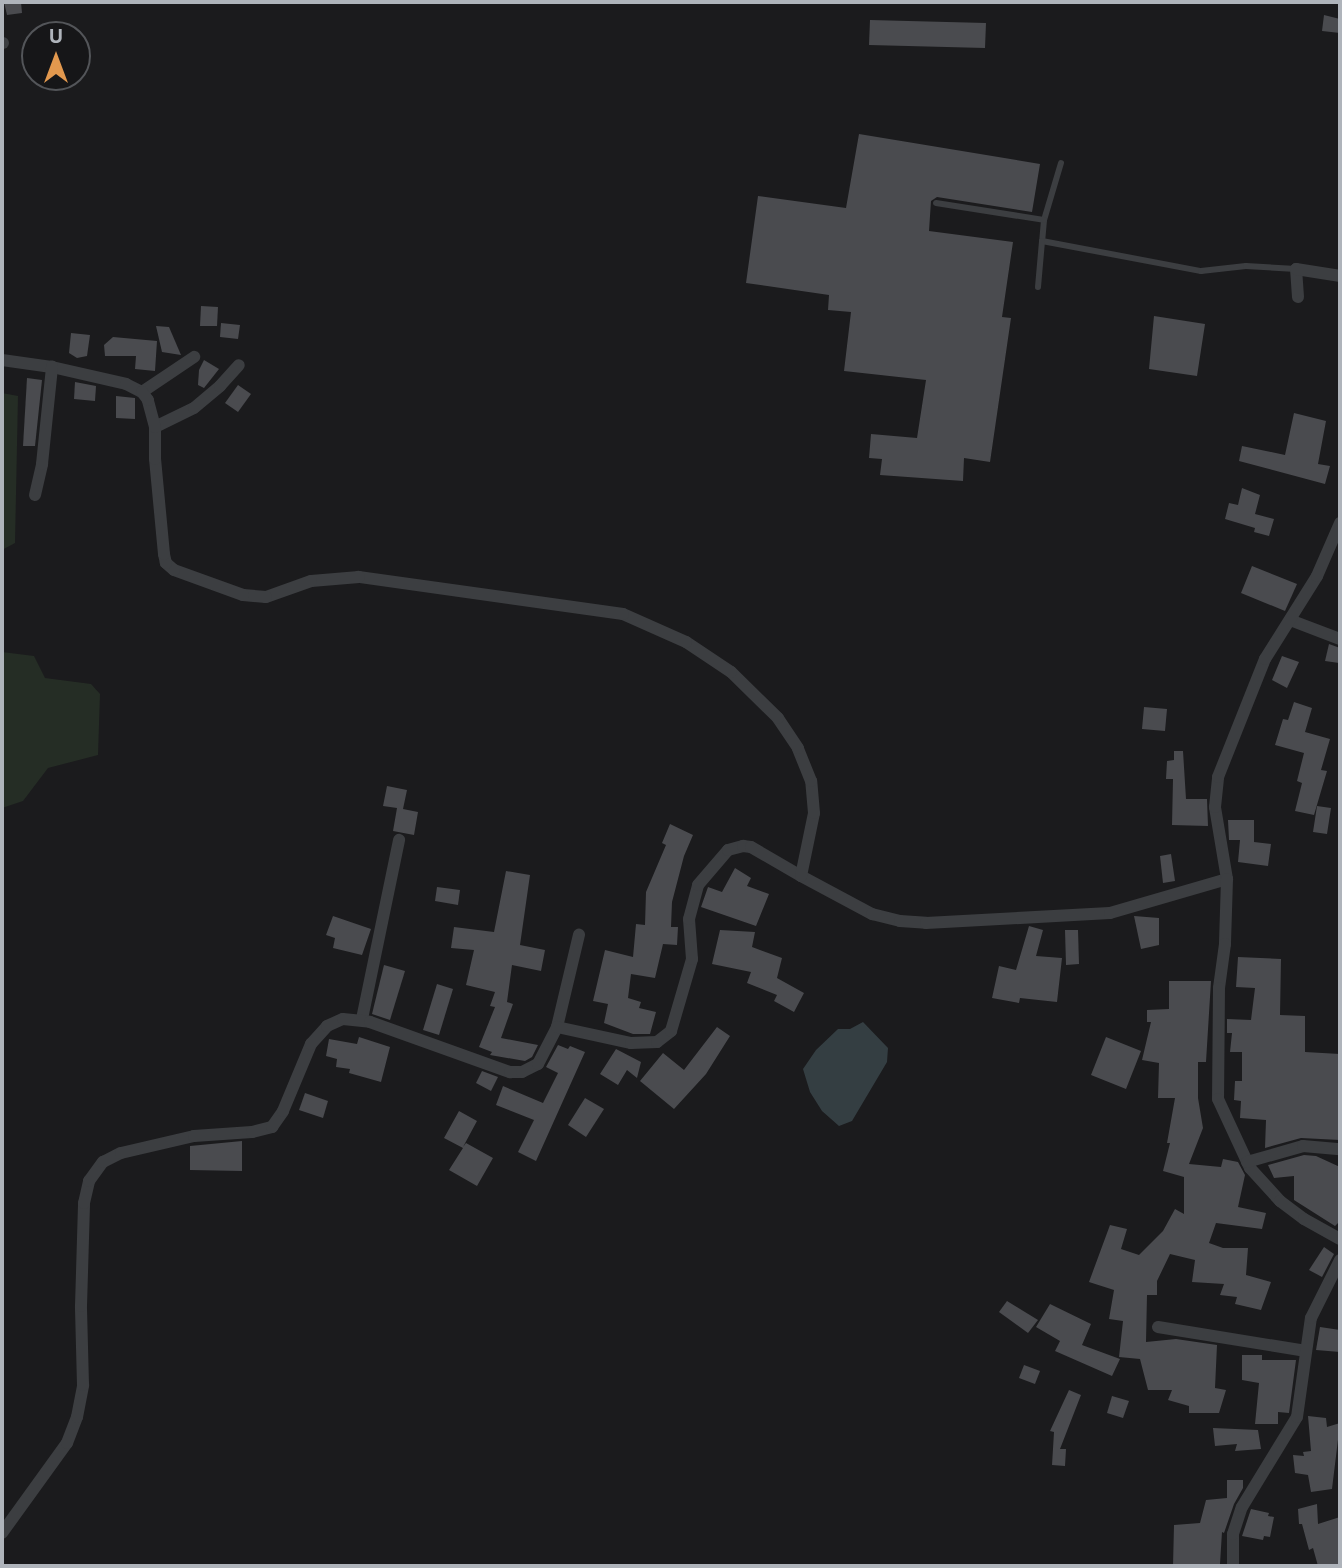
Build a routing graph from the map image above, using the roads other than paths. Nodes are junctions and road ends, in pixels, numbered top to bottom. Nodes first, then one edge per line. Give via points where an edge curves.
1 (1061, 163) dead end
2 (936, 203) dead end
3 (1045, 220) junction
4 (1042, 241) junction
5 (1296, 269) junction
6 (1340, 276) edge
7 (1038, 288) dead end
8 (1298, 297) dead end
9 (194, 357) dead end
10 (2, 360) edge
11 (239, 365) dead end
12 (52, 366) junction
13 (142, 392) junction
14 (155, 427) junction
15 (35, 495) dead end
16 (1340, 523) edge
17 (1338, 538) edge
18 (1290, 620) junction
19 (1340, 639) edge
20 (399, 840) dead end
21 (801, 876) junction
22 (1227, 879) junction
23 (579, 935) dead end
24 (362, 1019) junction
25 (557, 1027) junction
26 (1340, 1149) edge
27 (1247, 1162) junction
28 (1340, 1237) edge
29 (1340, 1260) edge
30 (1157, 1327) dead end
31 (1306, 1351) junction
32 (2, 1533) edge
33 (1233, 1566) edge

1 - 3 lane
2 - 3 lane
3 - 4 lane
4 - 5 lane via 1201,271 1246,266
4 - 7 lane
5 - 6 street
5 - 8 street
9 - 13 street
10 - 12 street
11 - 14 street via 194,408
12 - 13 street
12 - 15 street
13 - 14 street
14 - 21 street via 164,554 174,570 243,595 266,597 310,581 359,578 623,614 686,642 731,672 778,718 799,748 811,780 814,813
16 - 17 street
17 - 18 street
18 - 19 street
18 - 22 street via 1265,659 1218,777 1215,807
20 - 24 street
21 - 22 street via 872,914 926,923 1110,913
21 - 25 street via 743,846 728,850 713,867 698,885 692,902 692,959 671,1031 657,1042 631,1044
22 - 27 street via 1219,988 1218,1099
23 - 25 street
24 - 25 street via 510,1072 538,1064
24 - 32 street via 343,1019 319,1033 272,1127 194,1136 121,1153 103,1162 89,1181 84,1203 83,1385 78,1418 67,1443
26 - 27 street via 1303,1146
27 - 28 street via 1280,1201
29 - 31 street via 1311,1318
30 - 31 street
31 - 33 street via 1297,1417 1242,1507 1233,1534

